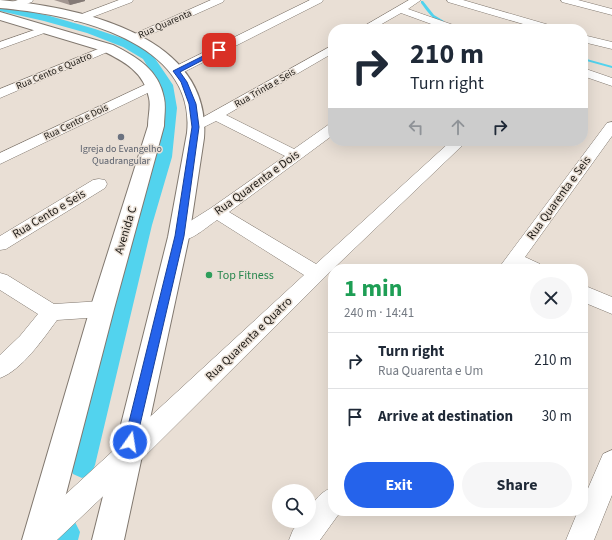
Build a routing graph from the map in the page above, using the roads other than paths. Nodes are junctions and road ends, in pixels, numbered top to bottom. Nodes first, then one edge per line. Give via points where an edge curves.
1 (128, 0) edge
2 (219, 0) edge
3 (318, 0) edge
4 (416, 0) edge
5 (452, 0) edge
6 (566, 0) edge
7 (10, 6) edge
8 (400, 9) junction
9 (612, 12) edge
10 (78, 19) junction
11 (374, 24) edge
12 (441, 24) edge
13 (535, 24) edge
14 (43, 30) junction
15 (134, 38) junction
16 (588, 39) edge
17 (0, 46) edge
18 (612, 46) edge
19 (108, 48) junction
20 (328, 51) edge
21 (176, 71) junction
22 (588, 74) edge
23 (612, 82) edge
24 (153, 85) junction
25 (0, 94) edge
26 (217, 116) junction
27 (612, 126) edge
28 (196, 127) junction
29 (328, 132) edge
30 (455, 146) edge
31 (295, 155) junction
32 (0, 159) edge
33 (99, 184) dead end
34 (217, 212) junction
35 (180, 236) junction
36 (0, 244) edge
37 (510, 264) edge
38 (317, 274) junction
39 (0, 280) edge
40 (588, 295) edge
41 (612, 306) edge
42 (102, 309) junction
43 (51, 312) junction
44 (0, 368) edge
45 (126, 457) junction
46 (612, 463) edge
47 (328, 507) edge
48 (38, 540) edge
49 (108, 540) edge
50 (303, 540) edge
51 (580, 540) edge

1 - 10 street
2 - 15 street, Rua Quarenta
3 - 21 street
4 - 8 street
5 - 13 street
6 - 9 street
7 - 10 main road
7 - 14 main road, Avenida C
8 - 11 street
8 - 12 street
10 - 15 main road
14 - 17 street
14 - 19 main road, Avenida C
15 - 21 main road via 156,50
16 - 18 street
19 - 24 main road, Avenida C via 138,66
19 - 25 street, Rua Cento e Quatro
20 - 26 street, Rua Trinta e Seis
21 - 28 main road via 184,82 193,104
22 - 23 street
24 - 32 street, Rua Cento e Dois
24 - 42 main road, Avenida C via 157,99 156,126
26 - 28 street, Rua Trinta e Seis
26 - 31 street
27 - 37 street, Rua Quarenta e Seis
28 - 35 main road
29 - 31 street, Rua Quarenta e Dois
30 - 38 street, Rua Quarenta e Quatro
31 - 34 street, Rua Quarenta e Dois
33 - 36 street, Rua Cento e Seis
34 - 35 street, Rua Quarenta e Dois
34 - 38 street
35 - 45 main road
38 - 45 street, Rua Quarenta e Quatro
39 - 43 street
40 - 41 street
42 - 43 street
42 - 48 main road, Avenida C
43 - 44 street via 35,333
45 - 48 street, Rua Quarenta e Quatro
45 - 49 main road
46 - 51 street
47 - 50 street

